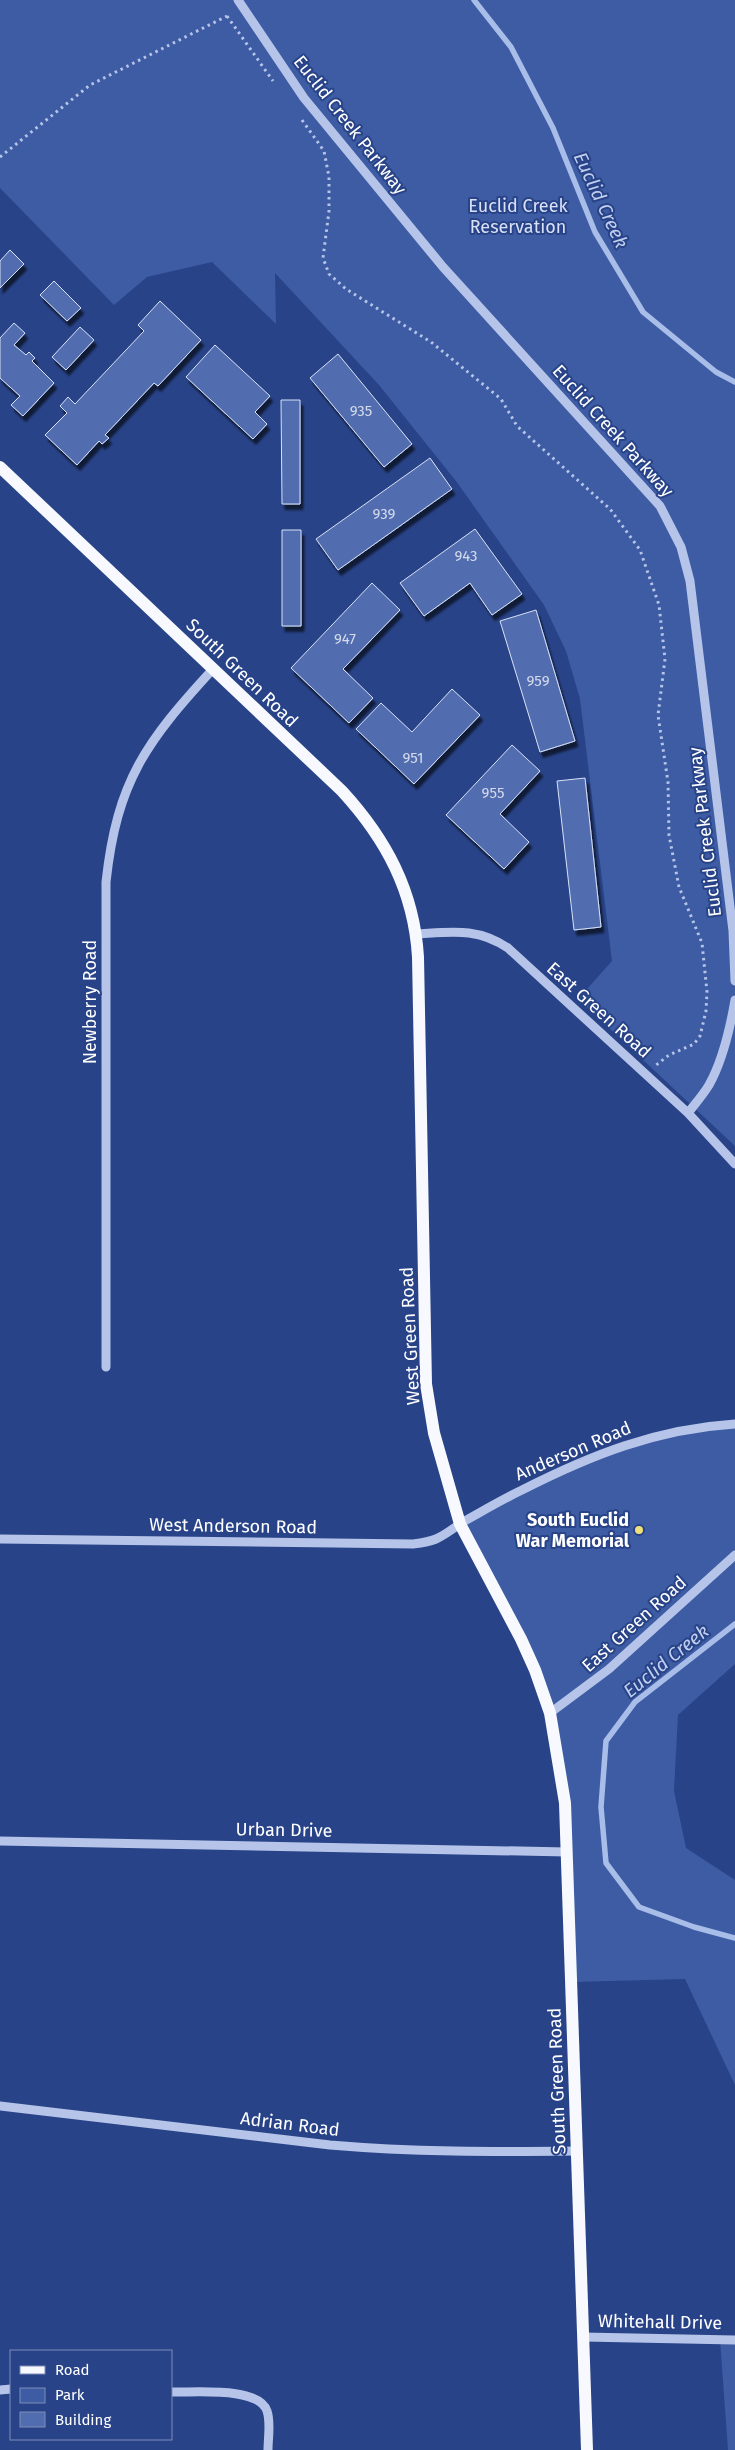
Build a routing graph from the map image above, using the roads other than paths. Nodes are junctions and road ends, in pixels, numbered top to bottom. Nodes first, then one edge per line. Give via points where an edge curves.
1 (238, 0) edge
2 (0, 467) edge
3 (212, 669) junction
4 (416, 934) junction
5 (735, 982) edge
6 (735, 1000) edge
7 (688, 1113) junction
8 (735, 1164) edge
9 (106, 1367) dead end
10 (735, 1424) edge
11 (460, 1524) junction
12 (0, 1539) edge
13 (735, 1555) edge
14 (550, 1713) junction
15 (0, 1841) edge
16 (567, 1852) junction
17 (0, 2106) edge
18 (577, 2150) junction
19 (583, 2337) junction
20 (735, 2340) edge
21 (172, 2392) edge
22 (268, 2450) edge
23 (588, 2450) edge

1 - 5 street, Euclid Creek Parkway via 304,98 443,267 660,506 681,547 690,581 733,931
2 - 3 main road, South Green Road
3 - 4 main road, South Green Road via 362,813 394,866 411,908
3 - 9 street, Newberry Road via 167,719 140,759 125,791 110,850 106,882
4 - 7 street, East Green Road via 472,932 496,940
4 - 11 main road, West Green Road via 426,1384 434,1433
6 - 7 street via 730,1028 709,1086
7 - 8 street, East Green Road
10 - 11 street, Anderson Road via 681,1430 603,1452
11 - 12 street, West Anderson Road via 433,1540 413,1544
11 - 14 main road, West Green Road via 521,1638
13 - 14 street, East Green Road via 609,1669
14 - 16 main road, South Green Road via 566,1803
15 - 16 street, Urban Drive
16 - 18 main road, South Green Road
17 - 18 street, Adrian Road via 373,2149 438,2152
18 - 19 main road, South Green Road
19 - 20 street, Whitehall Drive
19 - 23 main road, South Green Road
21 - 22 street via 254,2397 263,2403 267,2411

